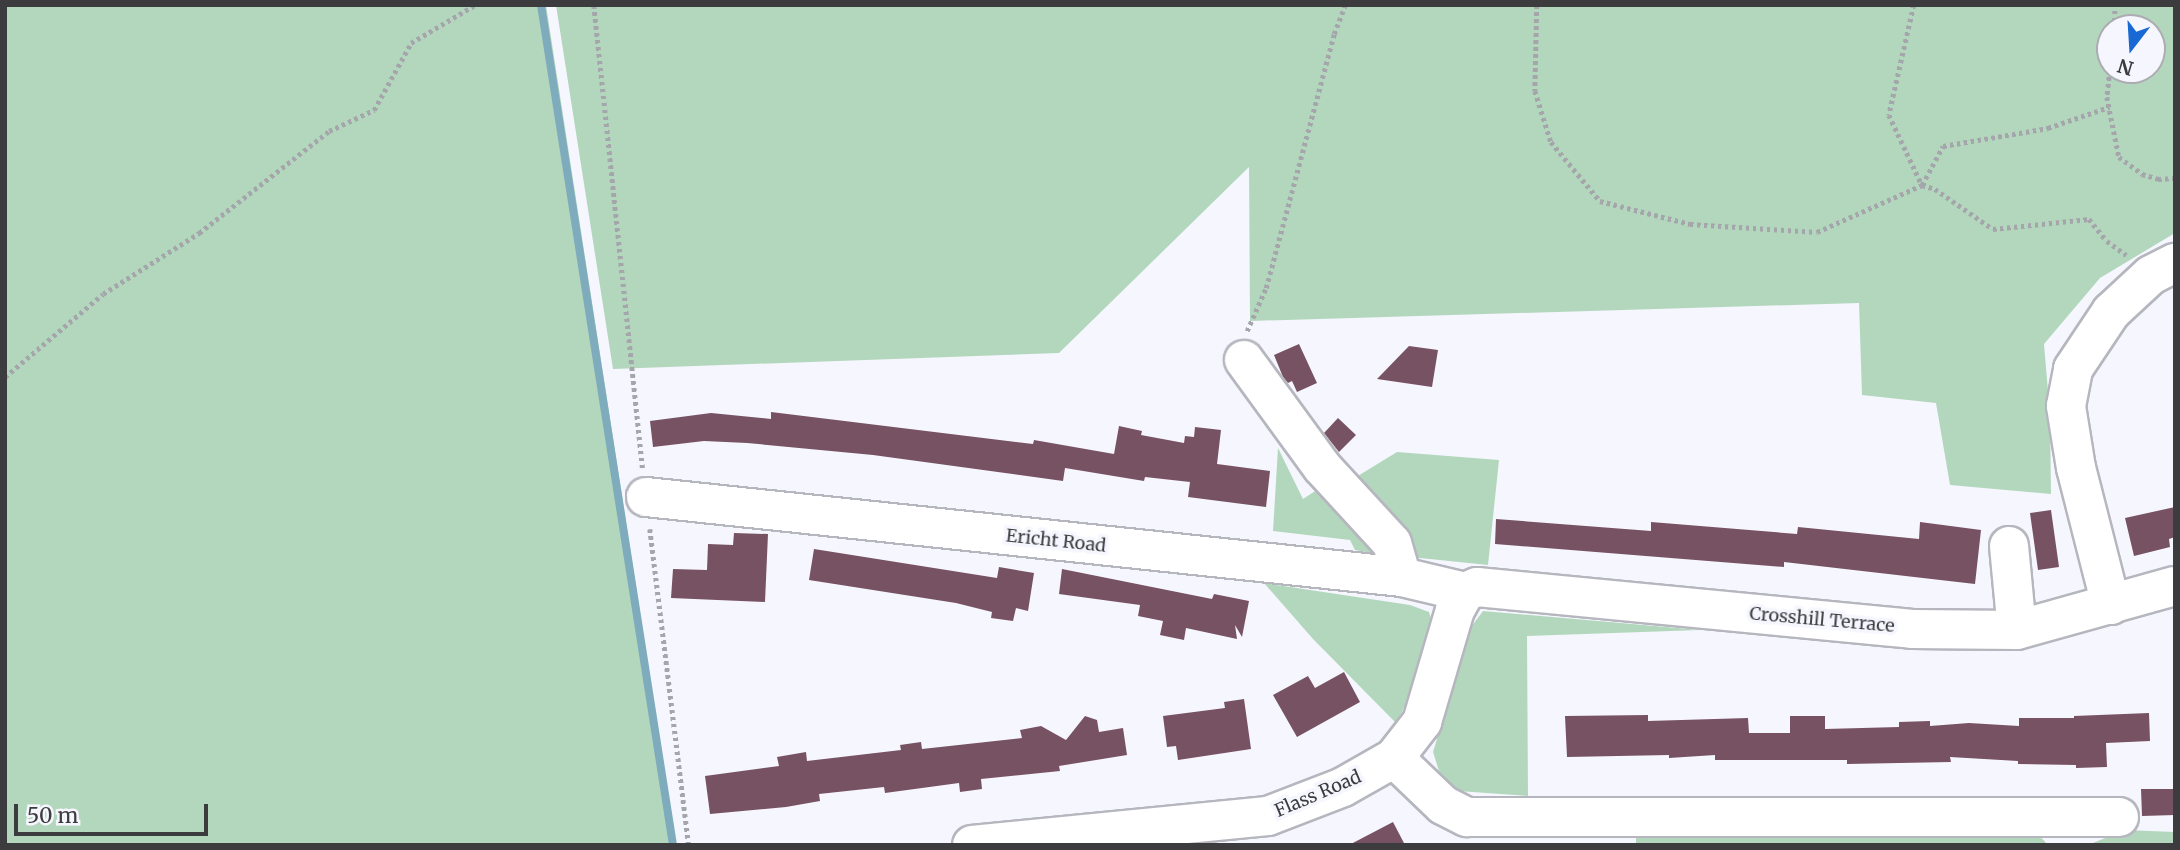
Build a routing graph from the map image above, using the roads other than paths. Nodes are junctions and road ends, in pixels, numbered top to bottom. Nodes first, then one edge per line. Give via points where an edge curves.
1 (2163, 269) edge
2 (1244, 360) road end
3 (646, 497) road end
4 (2009, 546) dead end
5 (1402, 577) junction
6 (2175, 586) edge
7 (1465, 592) junction
8 (2111, 605) junction
9 (2017, 630) junction
10 (1394, 758) junction
11 (2119, 817) dead end
12 (2072, 832) edge
13 (972, 845) edge

1 - 8 street via 2112,312 2073,369 2066,406 2076,468
2 - 5 street via 1322,467 1392,543
3 - 5 street, Ericht Road
4 - 9 street
5 - 7 street, Ericht Road
6 - 8 street, Crosshill Terrace
7 - 9 street, Crosshill Terrace via 1476,587 1912,629
7 - 10 street, Flass Road via 1455,610 1422,722
8 - 9 street, Crosshill Terrace
10 - 12 street via 1443,805 1467,817
10 - 13 street, Flass Road via 1343,787 1268,816
11 - 12 street

